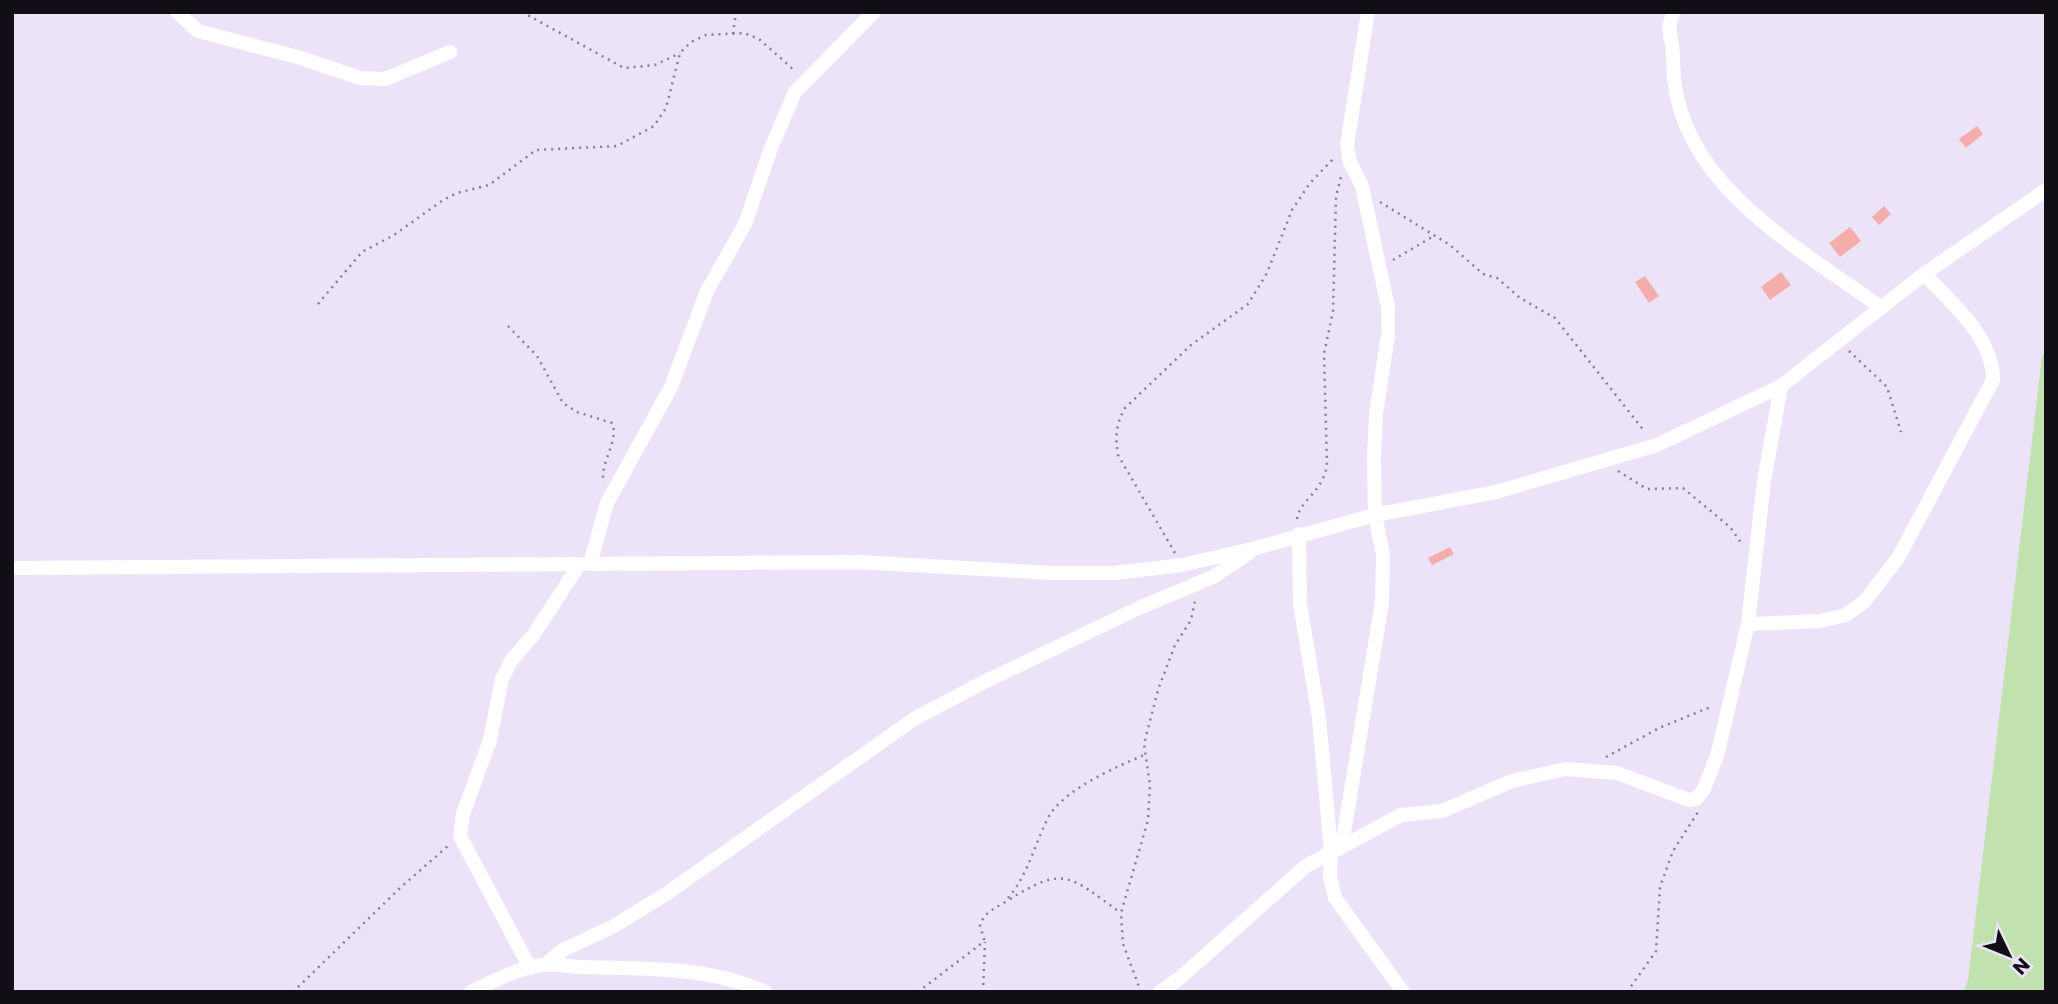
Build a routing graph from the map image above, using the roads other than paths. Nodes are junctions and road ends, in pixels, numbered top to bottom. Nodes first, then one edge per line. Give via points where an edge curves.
1 (177, 12) edge
2 (874, 12) edge
3 (1368, 12) edge
4 (1674, 12) edge
5 (450, 52) dead end
6 (2046, 190) edge
7 (1924, 274) junction
8 (1880, 307) junction
9 (1781, 386) junction
10 (1375, 515) junction
11 (1299, 534) junction
12 (1256, 548) junction
13 (584, 564) junction
14 (12, 568) edge
15 (1748, 624) junction
16 (1336, 848) junction
17 (537, 966) junction
18 (471, 992) edge
19 (765, 992) edge
20 (1160, 992) edge
21 (1403, 992) edge

1 - 5 street via 198,31 360,78 384,79
2 - 13 street via 795,92 745,225 707,290 671,387 607,503
3 - 10 street via 1347,145 1362,186 1388,307 1377,414
4 - 8 street via 1667,30 1673,48 1674,88 1705,163 1731,196
6 - 7 street
7 - 8 street
7 - 15 street via 1985,347 1993,362 1993,380 1898,558 1864,602 1846,615 1820,621
8 - 9 street
9 - 10 street via 1657,445 1607,461 1496,492
9 - 15 street via 1767,460
10 - 11 street
10 - 16 street via 1383,555 1382,602
11 - 12 street
11 - 16 street via 1300,604
12 - 13 street via 1182,565 1115,573 858,562
12 - 17 street via 1213,577 1141,607 915,719 666,894
13 - 14 street
13 - 17 street via 502,679 490,740 463,814 460,836 463,848
15 - 16 street via 1717,756 1696,799 1617,773 1566,769 1512,781 1442,811 1401,815
16 - 20 street via 1306,866
16 - 21 street via 1330,876 1335,898
17 - 18 street
17 - 19 street via 693,974 747,983

